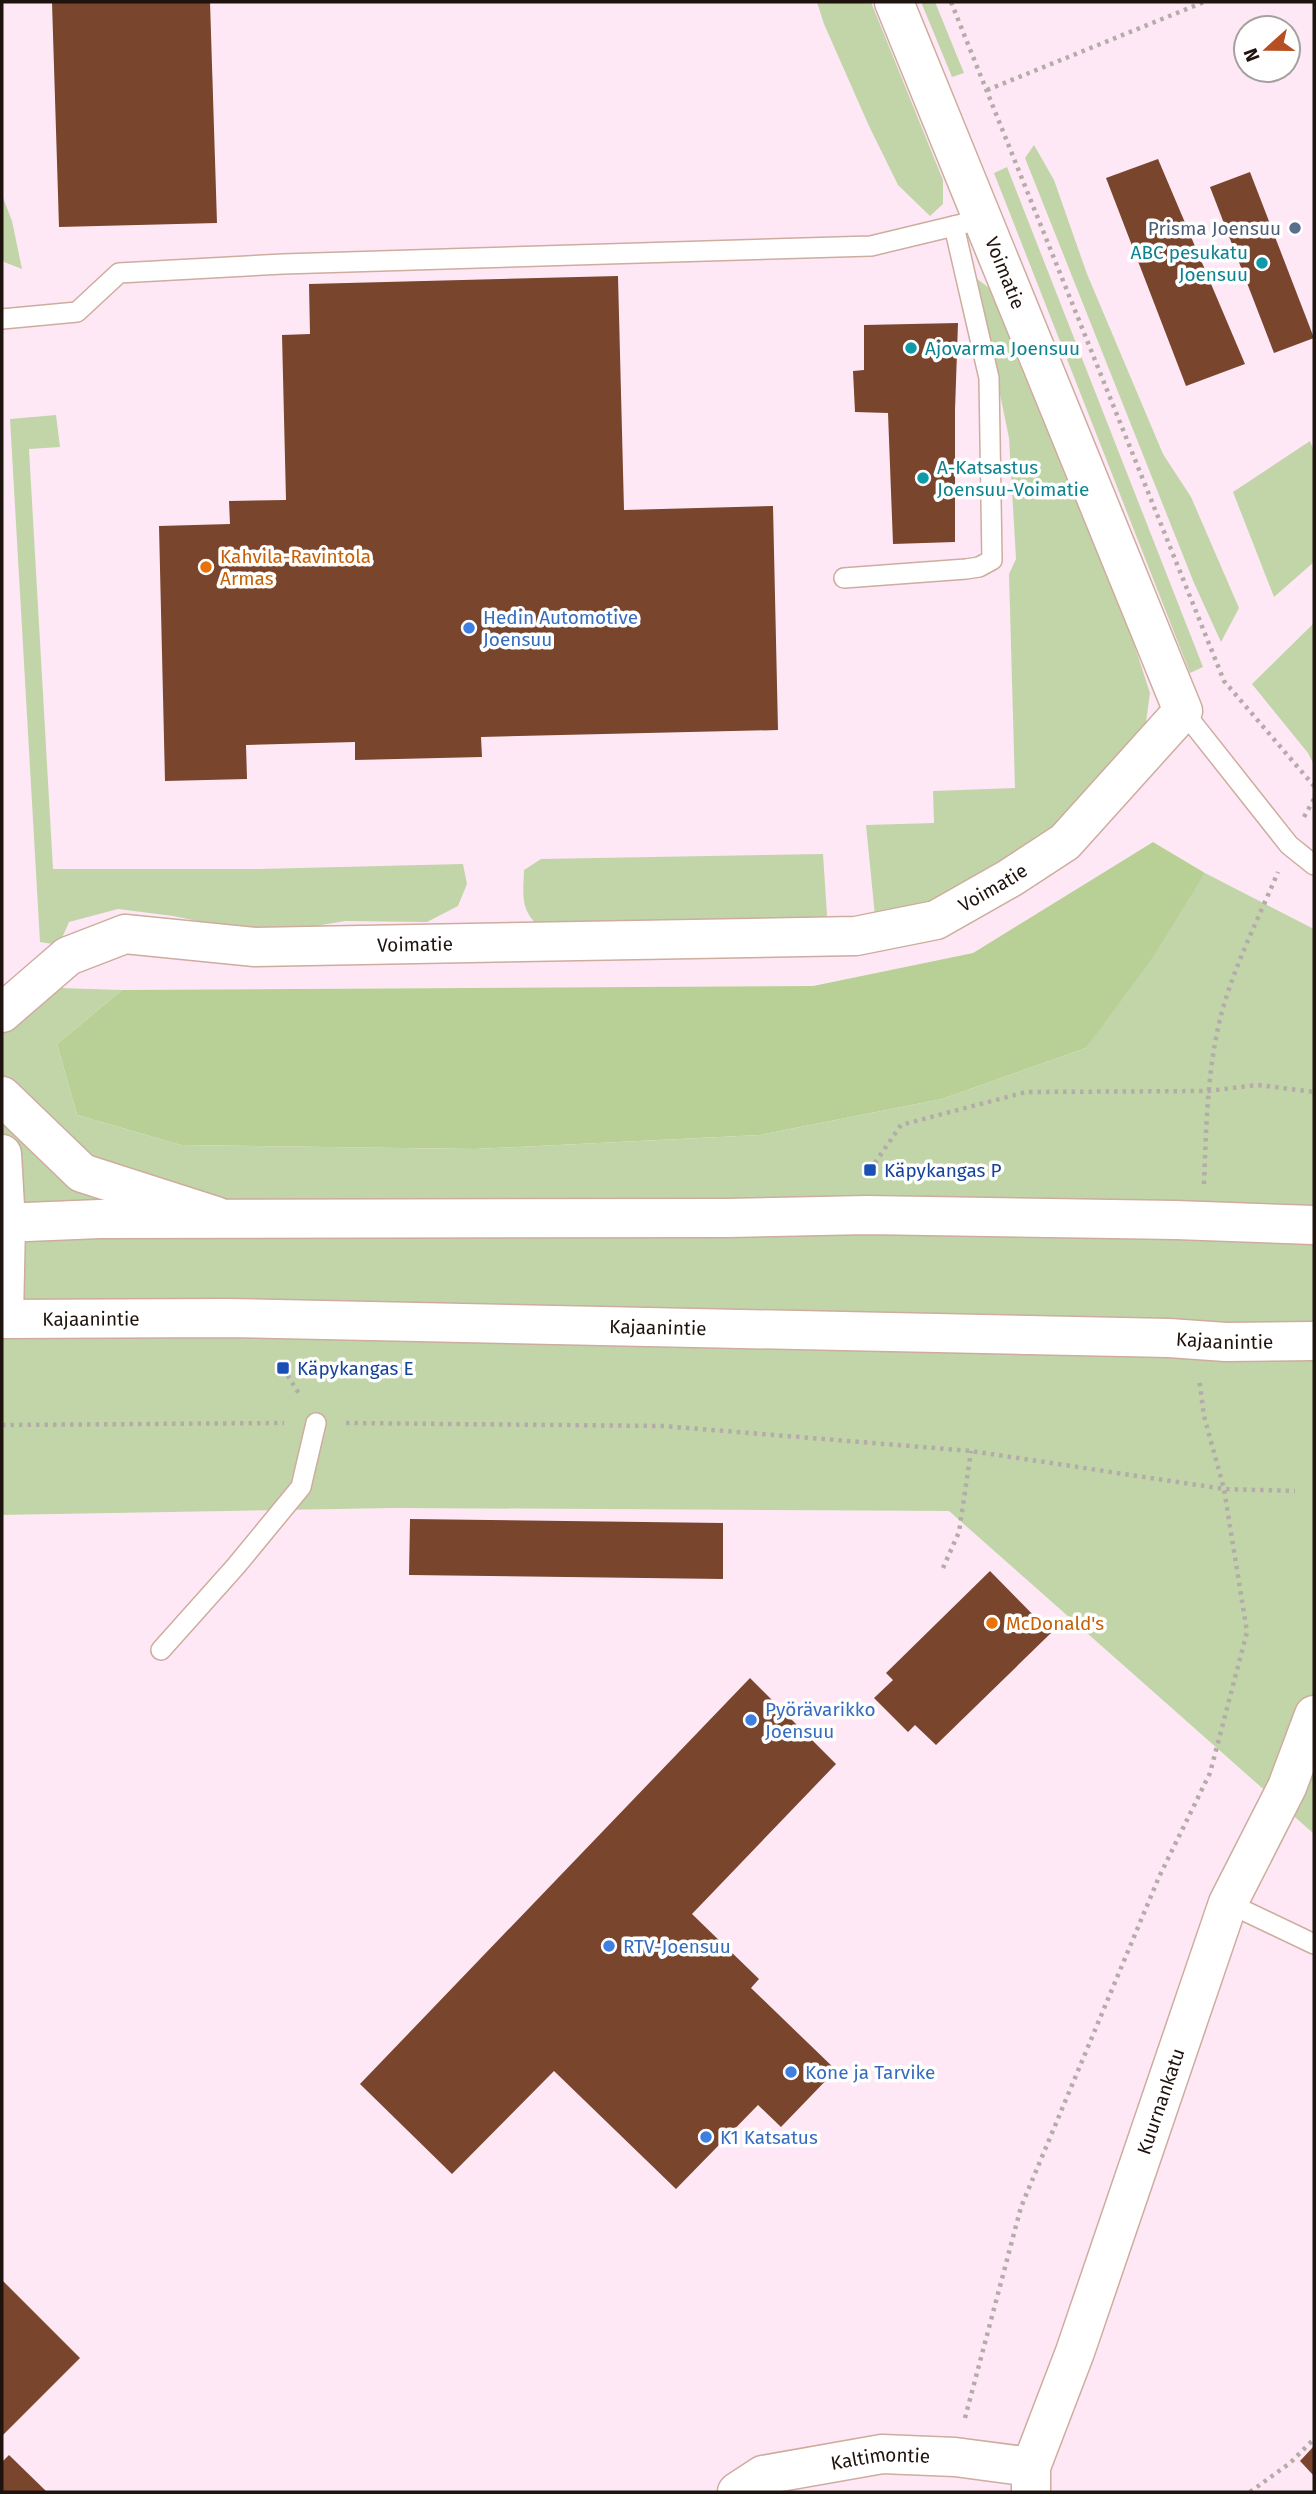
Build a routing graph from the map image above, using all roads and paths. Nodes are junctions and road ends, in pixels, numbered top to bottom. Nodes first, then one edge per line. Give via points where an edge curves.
1 (894, 2) edge
2 (951, 2) edge
3 (1204, 2) edge
4 (987, 90) junction
5 (969, 222) junction
6 (2, 319) edge
7 (844, 578) dead end
8 (1184, 711) junction
9 (1314, 786) edge
10 (1289, 845) junction
11 (1314, 865) edge
12 (2, 1013) edge
13 (1208, 1091) junction
14 (1314, 1092) edge
15 (2, 1096) edge
16 (2, 1154) edge
17 (870, 1170) dead end
18 (1204, 1192) dead end
19 (224, 1219) junction
20 (4, 1223) edge
21 (1314, 1225) edge
22 (3, 1319) edge
23 (1314, 1341) edge
24 (1199, 1373) dead end
25 (316, 1423) junction
26 (2, 1425) edge
27 (971, 1451) junction
28 (1224, 1489) junction
29 (1296, 1491) dead end
30 (943, 1568) dead end
31 (161, 1650) dead end
32 (1314, 1715) edge
33 (1228, 1903) junction
34 (1314, 1944) edge
35 (1314, 2439) edge
36 (955, 2457) junction
37 (1031, 2480) edge
38 (737, 2492) edge
39 (1250, 2492) edge

1 - 5 main road, Voimatie
2 - 4 path
3 - 4 path
4 - 9 path via 1224,681
5 - 6 lane via 871,246 119,273 77,312
5 - 7 lane via 989,378 992,560 979,568
5 - 8 main road, Voimatie
8 - 10 lane
8 - 12 main road, Voimatie via 1065,842 936,920 856,936 255,947 125,934 68,956
10 - 11 lane
10 - 13 path via 1229,991
13 - 14 path via 1258,1085
13 - 17 path via 1026,1092 901,1125
13 - 18 path
15 - 19 main road via 82,1173
16 - 20 main road
19 - 20 main road
19 - 21 main road via 867,1215
20 - 22 main road
22 - 23 main road, Kajaanintie via 227,1318
24 - 28 path via 1204,1416
25 - 26 path
25 - 27 path via 663,1426
25 - 31 lane via 301,1487
27 - 28 path
27 - 30 path via 959,1532
28 - 29 path
28 - 36 path via 1247,1632 1210,1773 1158,1877 1021,2207
32 - 33 main road, Kuurnankatu via 1287,1787
33 - 34 lane
33 - 37 main road, Kuurnankatu
35 - 39 path
36 - 37 main road, Kaltimontie
36 - 38 main road, Kaltimontie via 882,2454 763,2475

